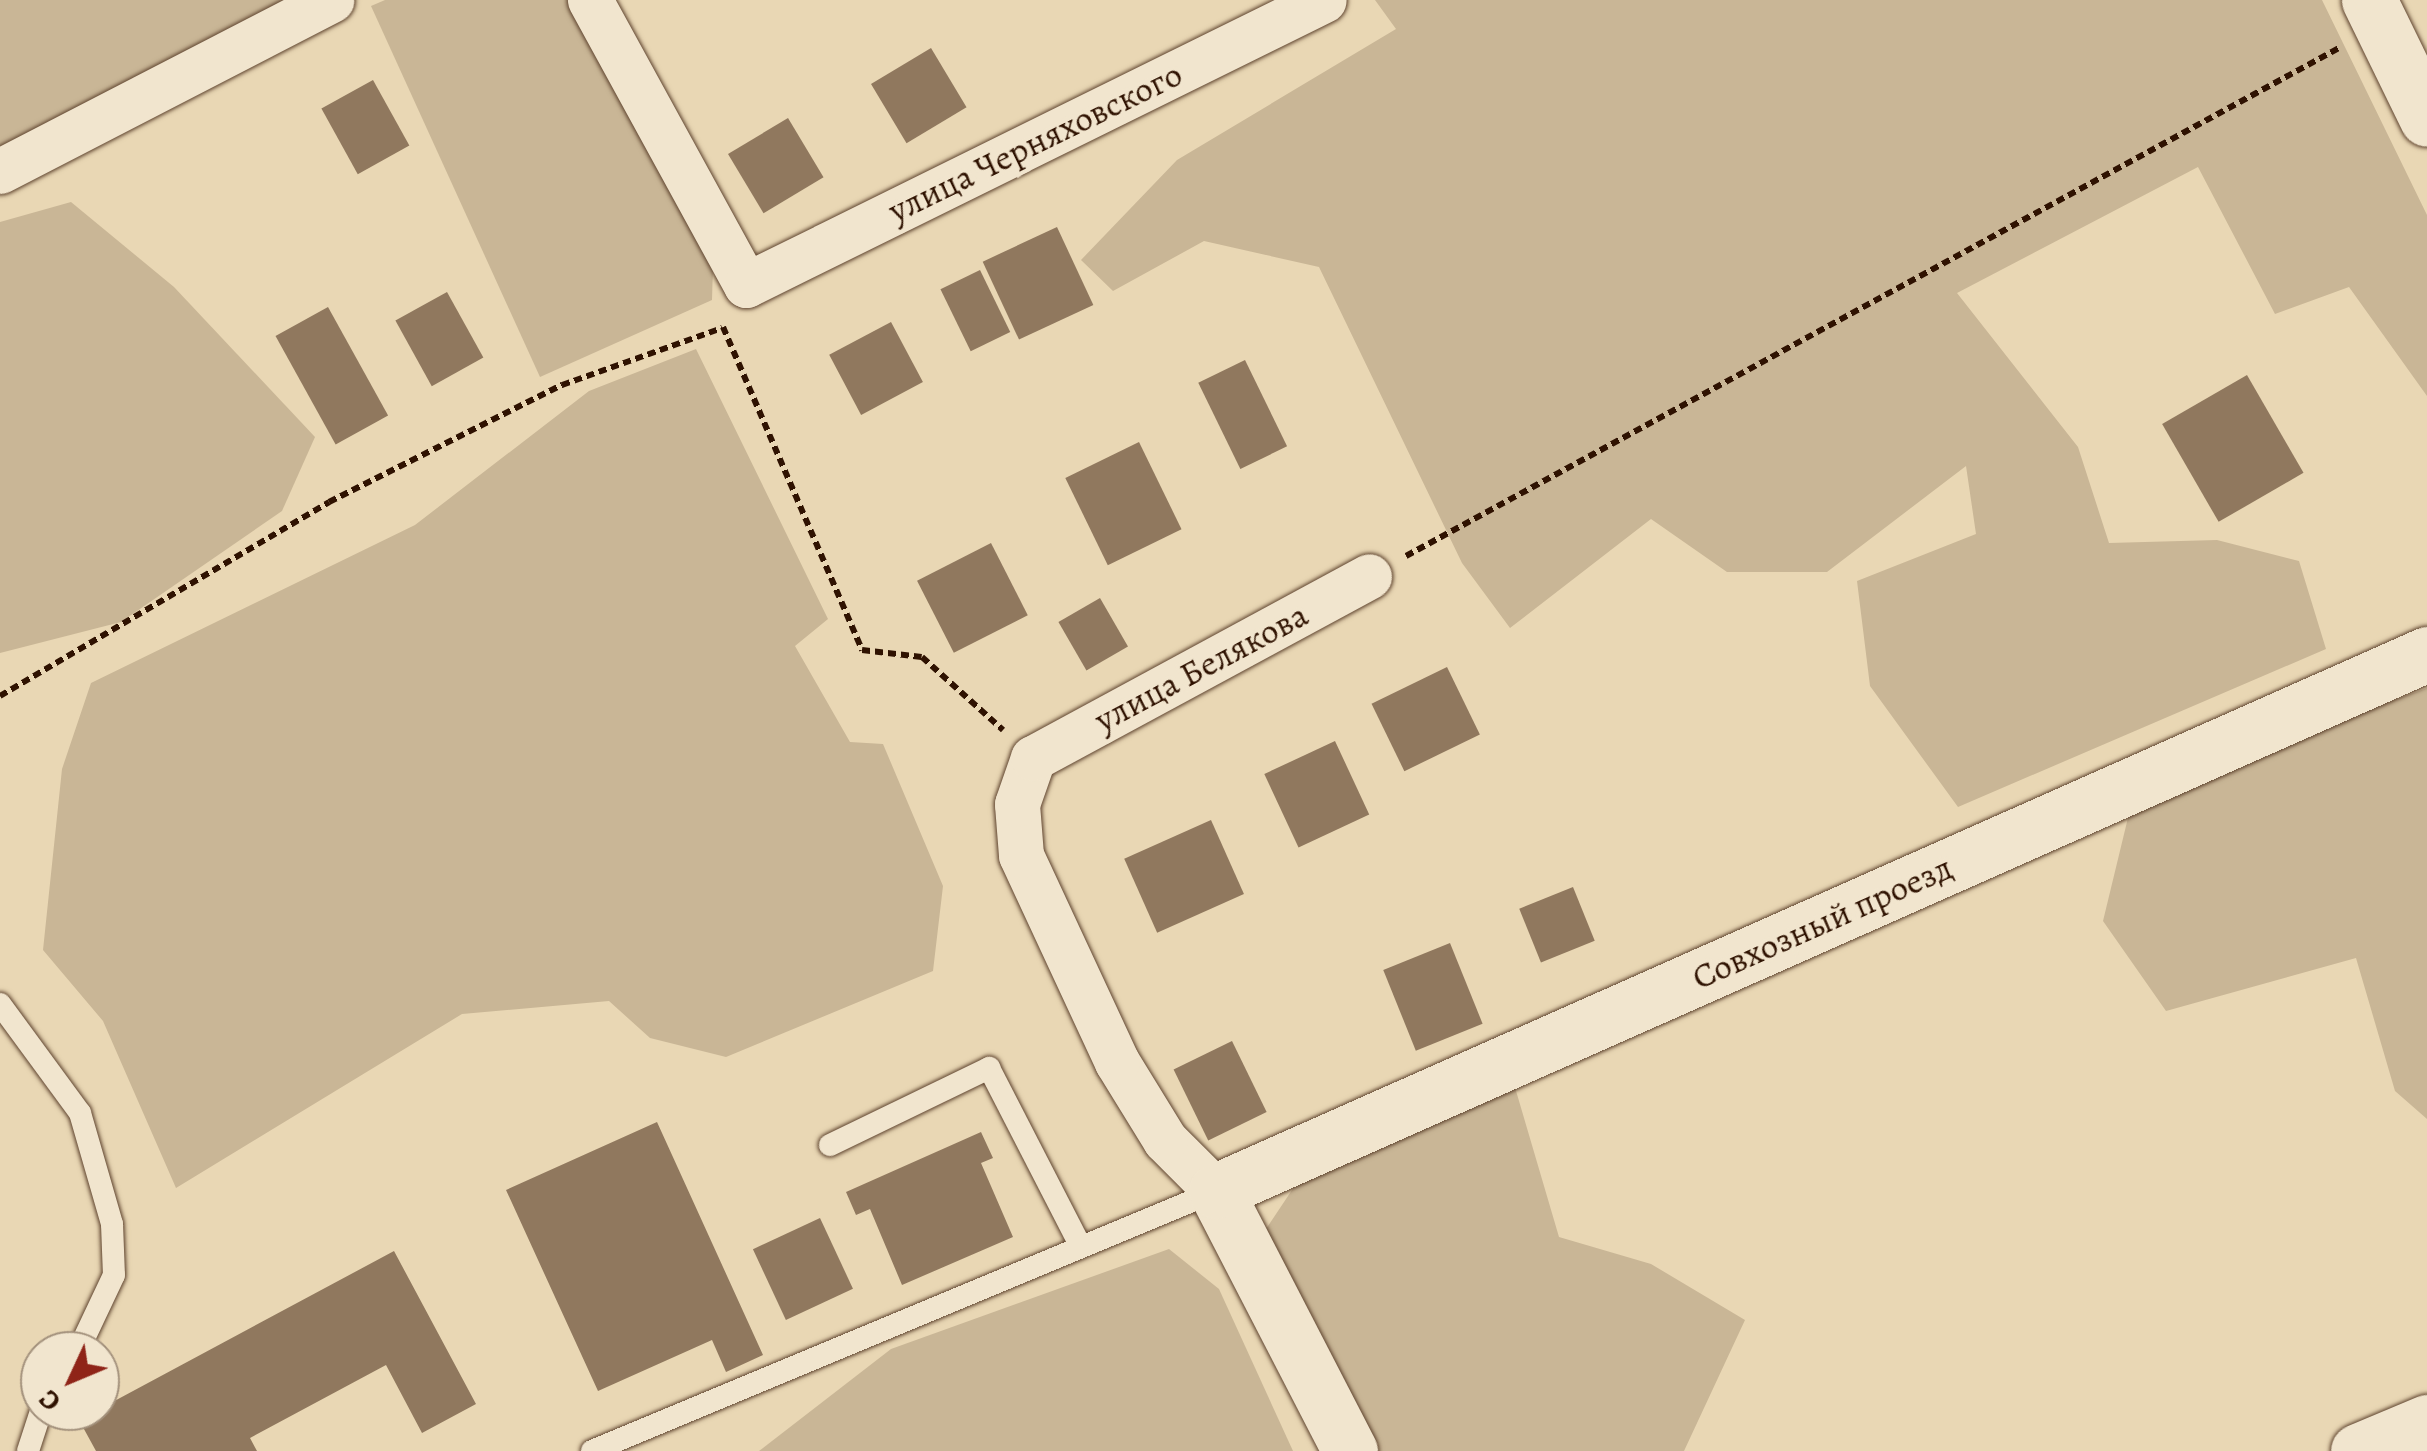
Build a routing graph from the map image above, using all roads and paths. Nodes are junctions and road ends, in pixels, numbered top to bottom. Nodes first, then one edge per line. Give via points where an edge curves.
1 (332, 0) edge
2 (590, 0) edge
3 (1324, 0) edge
4 (2375, 13) edge
5 (2427, 119) edge
6 (0, 171) edge
7 (746, 285) junction
8 (722, 328) junction
9 (1369, 576) joint
10 (2427, 654) edge
11 (0, 696) edge
12 (1034, 758) junction
13 (0, 1004) edge
14 (830, 1145) dead end
15 (1216, 1191) junction
16 (1082, 1247) junction
17 (87, 1331) edge
18 (2427, 1422) edge
19 (592, 1451) edge
20 (1350, 1451) edge
21 (2358, 1451) edge

1 - 6 street
2 - 7 street
3 - 7 street, улица Черняховского
4 - 5 main road
4 - 9 path
7 - 8 path
8 - 11 path via 562,385 346,494
8 - 12 path via 862,650 922,657
9 - 12 street, улица Белякова
10 - 15 main road, Совхозный проезд
12 - 15 street via 1016,804 1021,855 1117,1062 1165,1140
13 - 17 lane via 80,1113 112,1224 114,1275
14 - 16 lane via 989,1068
15 - 16 lane
15 - 20 main road
16 - 19 lane
18 - 21 main road

